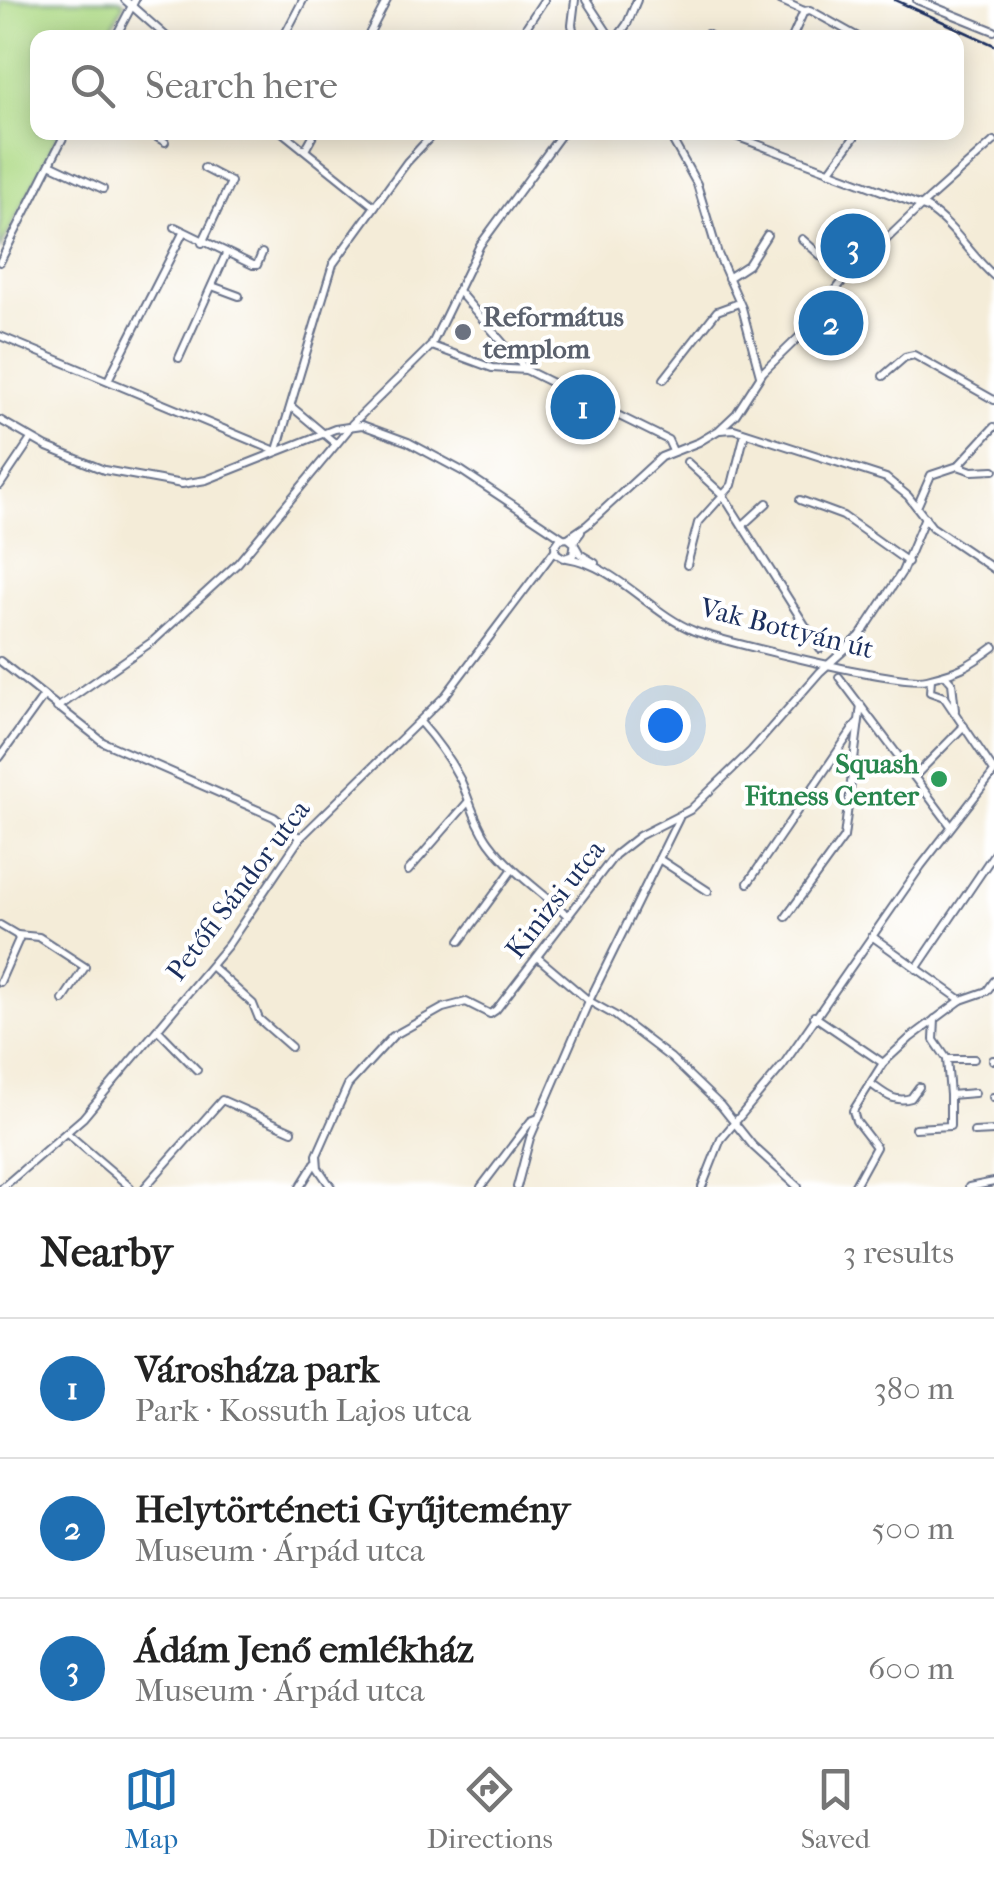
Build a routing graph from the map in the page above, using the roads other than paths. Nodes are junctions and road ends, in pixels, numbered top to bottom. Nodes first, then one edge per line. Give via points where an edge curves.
1 (302, 0) edge
2 (387, 0) edge
3 (544, 0) edge
4 (576, 0) edge
5 (586, 0) edge
6 (636, 0) edge
7 (780, 0) edge
8 (917, 0) edge
9 (130, 2) edge
10 (804, 12) junction
11 (118, 30) edge
12 (160, 30) edge
13 (287, 30) edge
14 (370, 30) edge
15 (523, 30) edge
16 (574, 30) edge
17 (608, 30) edge
18 (621, 30) edge
19 (796, 30) edge
20 (846, 30) edge
21 (994, 30) edge
22 (62, 140) edge
23 (162, 140) edge
24 (292, 140) edge
25 (311, 140) edge
26 (428, 140) edge
27 (557, 140) edge
28 (672, 140) edge
29 (756, 140) edge
30 (852, 140) edge
31 (994, 141) edge
32 (165, 142) dead end
33 (305, 150) junction
34 (50, 164) junction
35 (204, 168) dead end
36 (830, 172) junction
37 (102, 189) dead end
38 (374, 206) junction
39 (921, 206) junction
40 (176, 227) dead end
41 (183, 233) junction
42 (767, 236) dead end
43 (802, 239) dead end
44 (202, 243) junction
45 (226, 254) junction
46 (262, 254) dead end
47 (0, 262) edge
48 (994, 276) edge
49 (728, 278) junction
50 (846, 278) junction
51 (212, 286) junction
52 (460, 293) junction
53 (238, 296) dead end
54 (740, 303) junction
55 (0, 336) edge
56 (432, 346) junction
57 (179, 358) dead end
58 (526, 370) junction
59 (761, 376) junction
60 (882, 376) dead end
61 (664, 379) dead end
62 (108, 380) junction
63 (747, 399) junction
64 (994, 400) edge
65 (292, 407) junction
66 (0, 420) edge
67 (994, 427) edge
68 (350, 428) junction
69 (734, 429) junction
70 (718, 430) junction
71 (324, 433) junction
72 (746, 433) junction
73 (32, 439) junction
74 (336, 444) junction
75 (276, 451) junction
76 (673, 452) junction
77 (688, 462) dead end
78 (958, 466) junction
79 (994, 470) edge
80 (0, 486) edge
81 (724, 495) junction
82 (800, 500) dead end
83 (767, 504) dead end
84 (917, 507) junction
85 (529, 518) junction
86 (925, 518) junction
87 (743, 525) junction
88 (570, 541) junction
89 (555, 548) junction
90 (564, 558) junction
91 (908, 562) junction
92 (687, 565) dead end
93 (994, 570) edge
94 (540, 571) junction
95 (616, 580) junction
96 (994, 647) edge
97 (820, 649) dead end
98 (0, 661) edge
99 (830, 663) junction
100 (967, 667) junction
101 (945, 675) junction
102 (839, 677) dead end
103 (903, 678) junction
104 (931, 678) junction
105 (929, 688) junction
106 (949, 691) junction
107 (43, 696) junction
108 (861, 704) junction
109 (57, 708) junction
110 (420, 722) junction
111 (858, 722) junction
112 (964, 726) junction
113 (0, 757) edge
114 (984, 760) junction
115 (994, 771) edge
116 (914, 776) junction
117 (984, 781) junction
118 (468, 802) junction
119 (680, 817) junction
120 (950, 826) junction
121 (300, 838) junction
122 (994, 854) edge
123 (660, 859) junction
124 (408, 870) dead end
125 (512, 870) junction
126 (748, 883) dead end
127 (708, 891) dead end
128 (568, 916) junction
129 (786, 917) dead end
130 (0, 925) edge
131 (18, 935) junction
132 (872, 936) junction
133 (460, 941) dead end
134 (537, 956) junction
135 (210, 966) junction
136 (916, 969) junction
137 (994, 981) edge
138 (0, 982) edge
139 (62, 1000) dead end
140 (589, 1000) junction
141 (961, 1000) junction
142 (814, 1016) junction
143 (935, 1018) junction
144 (158, 1030) junction
145 (291, 1046) dead end
146 (974, 1058) dead end
147 (947, 1059) junction
148 (883, 1063) junction
149 (197, 1070) dead end
150 (871, 1084) junction
151 (919, 1087) dead end
152 (975, 1093) dead end
153 (950, 1095) junction
154 (538, 1118) junction
155 (734, 1123) junction
156 (915, 1128) dead end
157 (994, 1131) edge
158 (292, 1132) dead end
159 (974, 1132) dead end
160 (67, 1133) junction
161 (316, 1162) junction
162 (994, 1182) edge
163 (3, 1186) edge
164 (130, 1187) edge
165 (145, 1187) edge
166 (300, 1187) edge
167 (331, 1187) edge
168 (481, 1187) edge
169 (516, 1187) edge
170 (702, 1187) edge
171 (798, 1187) edge
172 (854, 1187) edge
173 (969, 1187) edge

1 - 13 street
2 - 14 street
3 - 15 street
4 - 16 street
5 - 17 street
6 - 18 street
7 - 10 street
8 - 21 street
9 - 11 street
9 - 12 street
10 - 19 street
10 - 20 street
22 - 34 street
23 - 32 street
24 - 33 street
25 - 33 street
26 - 38 street
27 - 52 street via 480,246
28 - 49 street via 696,184
29 - 36 street
30 - 36 street
31 - 39 street
33 - 38 street
34 - 37 street
34 - 47 street
35 - 44 street via 231,182
36 - 39 street
38 - 65 street via 334,264
39 - 48 street via 953,229
39 - 50 street
40 - 41 street
41 - 44 street
41 - 62 street
42 - 49 street via 748,265
43 - 50 street
44 - 45 street
45 - 46 street via 255,266
45 - 51 street
49 - 54 street
50 - 59 street
51 - 53 street
51 - 57 street
52 - 56 street
52 - 58 street
54 - 59 street
54 - 61 street via 717,312
55 - 62 street
56 - 58 street via 492,368
56 - 68 street
58 - 76 street via 668,440
59 - 63 street
60 - 64 street via 914,355
62 - 75 street
63 - 69 street
63 - 70 street
65 - 71 street
65 - 75 street
66 - 73 street
67 - 78 street
68 - 71 street
68 - 74 street
68 - 85 street via 376,429 426,451
69 - 70 street
69 - 72 street
70 - 76 street
71 - 74 street
71 - 75 street
72 - 81 street
72 - 84 street via 886,478
73 - 75 street via 116,474 182,484
73 - 80 street
74 - 109 street via 238,563 152,641
76 - 88 street via 656,460
77 - 81 street
78 - 79 street
78 - 84 street via 930,475
81 - 87 street
81 - 92 street via 698,524
82 - 91 street via 843,516
83 - 87 street
84 - 86 street
85 - 88 street, Vak Bottyán út
85 - 89 street
86 - 91 street, Kinizsi utca
86 - 93 street
87 - 97 street
88 - 89 street, Petőfi Sándor utca
88 - 90 street via 574,553
88 - 95 street, Vak Bottyán út
89 - 90 street
89 - 94 street, Petőfi Sándor utca
90 - 94 street, Petőfi Sándor utca
90 - 95 street, Vak Bottyán út
91 - 99 street, Kinizsi utca via 860,636
94 - 110 street, Petőfi Sándor utca
95 - 99 street, Vak Bottyán út via 694,631
96 - 100 street
98 - 107 street
99 - 103 street, Vak Bottyán út
99 - 119 street, Kinizsi utca via 751,752
100 - 101 street, Vak Bottyán út
100 - 106 street
101 - 104 street, Vak Bottyán út
101 - 106 street
102 - 108 street
103 - 104 street, Vak Bottyán út
103 - 105 street, Vak Bottyán út
104 - 105 street
105 - 106 street, Vak Bottyán út via 936,697
106 - 112 street
107 - 109 street
107 - 113 street
108 - 111 street
108 - 116 street
109 - 121 street via 103,742 274,817
110 - 118 street via 462,782
110 - 121 street, Petőfi Sándor utca
111 - 126 street
111 - 129 street via 844,837
112 - 114 street
112 - 116 street
114 - 115 street
114 - 117 street
115 - 117 street
116 - 120 street
117 - 120 street
118 - 124 street
118 - 125 street
119 - 123 street
119 - 128 street, Kinizsi utca via 615,855
120 - 132 street
121 - 135 street, Petőfi Sándor utca
122 - 136 street
123 - 127 street
123 - 140 street
125 - 128 street
125 - 133 street
128 - 134 street, Kinizsi utca
130 - 131 street
131 - 138 street
131 - 139 street via 38,937 85,967
132 - 136 street
132 - 142 street
134 - 140 street
134 - 161 street, Kinizsi utca via 494,1012 456,1002 393,1036 348,1085
135 - 144 street, Petőfi Sándor utca
135 - 145 street
136 - 141 street
137 - 141 street via 987,991
140 - 154 street
140 - 155 street via 671,1058
141 - 143 street
142 - 148 street
142 - 155 street
143 - 147 street via 934,1040
143 - 148 street
144 - 149 street
144 - 160 street, Petőfi Sándor utca
146 - 147 street
147 - 153 street
148 - 150 street
150 - 151 street via 901,1101
150 - 172 street via 854,1111 876,1147
152 - 153 street
153 - 156 street via 950,1126
154 - 168 street
154 - 169 street
155 - 170 street
155 - 171 street
157 - 159 street
158 - 165 street via 222,1100
160 - 163 street, Petőfi Sándor utca
160 - 164 street
161 - 166 street
161 - 167 street
162 - 173 street

